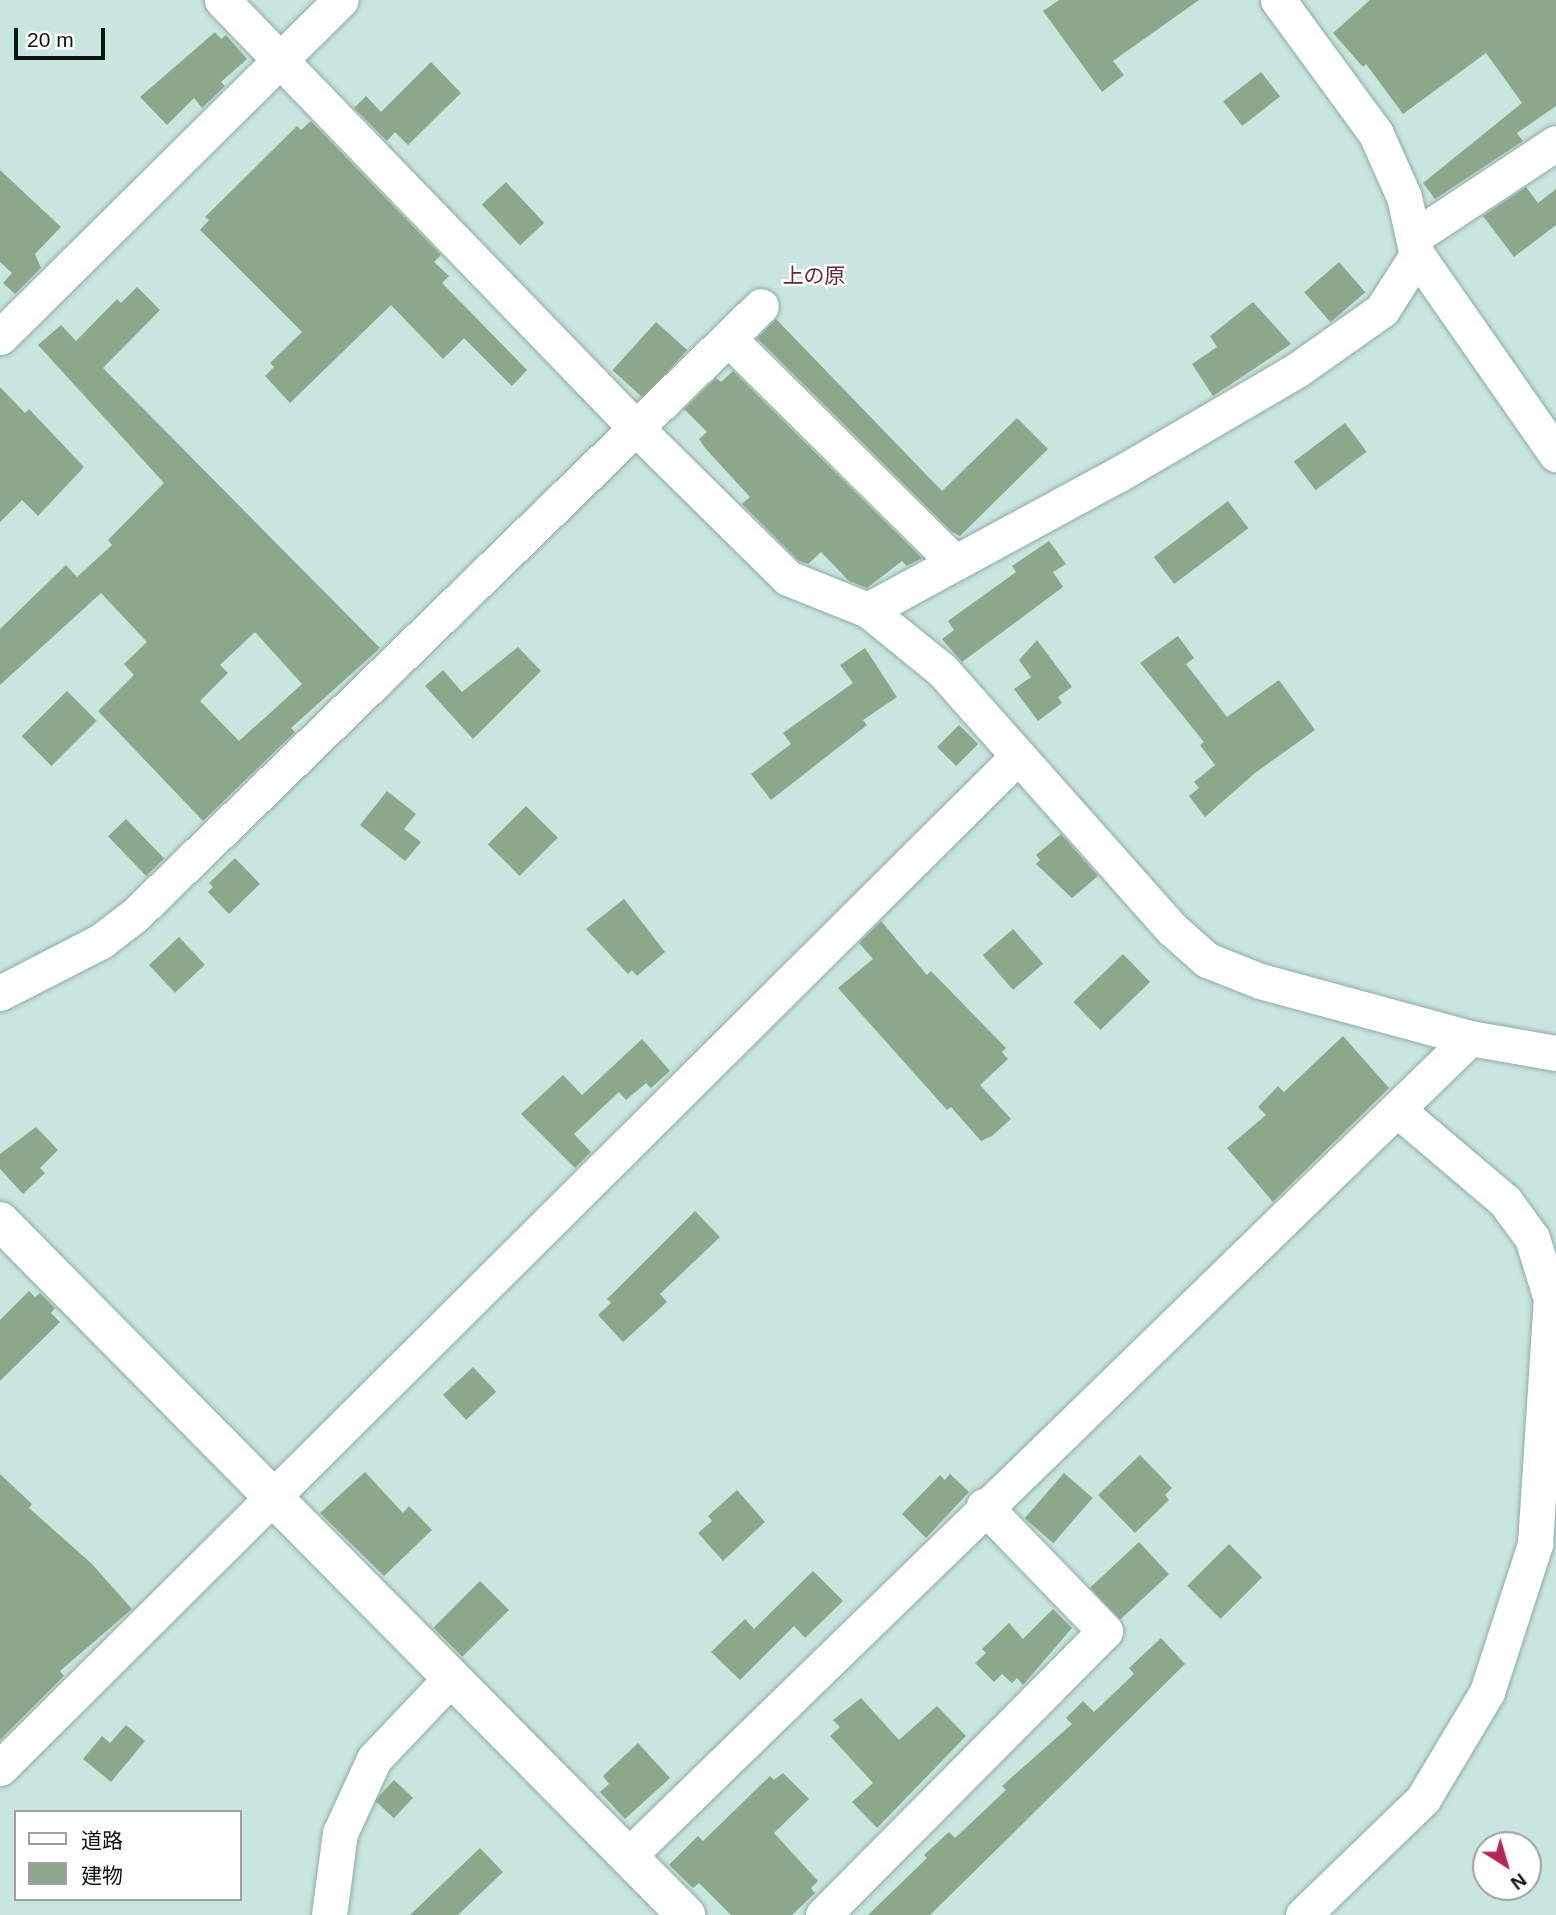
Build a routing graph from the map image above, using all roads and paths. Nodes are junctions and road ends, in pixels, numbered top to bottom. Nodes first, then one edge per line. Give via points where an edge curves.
1 (222, 0) edge
2 (340, 0) edge
3 (1278, 0) edge
4 (280, 57) junction
5 (1556, 143) edge
6 (1415, 246) junction
7 (761, 306) dead end
8 (0, 337) edge
9 (729, 338) junction
10 (634, 426) junction
11 (1556, 454) edge
12 (952, 561) junction
13 (868, 610) junction
14 (1017, 757) junction
15 (0, 993) edge
16 (1470, 1038) junction
17 (1556, 1053) edge
18 (1399, 1111) junction
19 (0, 1221) edge
20 (270, 1496) junction
21 (984, 1506) junction
22 (451, 1678) junction
23 (0, 1768) edge
24 (628, 1856) junction
25 (330, 1915) edge
26 (686, 1915) edge
27 (823, 1915) edge
28 (1303, 1915) edge

1 - 4 street
2 - 4 street
3 - 6 street via 1376,134 1404,197
4 - 8 street
4 - 10 street via 333,118 453,235
5 - 6 street
6 - 11 street
6 - 12 street via 1382,310 1297,370 1119,474
7 - 9 street
9 - 10 street
9 - 12 street
10 - 13 street via 788,578
10 - 15 street via 135,915 102,941
12 - 13 street
13 - 14 street via 942,670
14 - 16 street via 1172,929 1207,960 1259,981
14 - 20 street
16 - 17 street
16 - 18 street
18 - 21 street
18 - 28 street via 1505,1201 1532,1238 1551,1299 1535,1544 1487,1692 1423,1799
19 - 20 street
20 - 22 street
20 - 23 street
21 - 24 street
21 - 27 street via 1105,1631
22 - 24 street
22 - 25 street via 374,1759 340,1833
24 - 26 street

